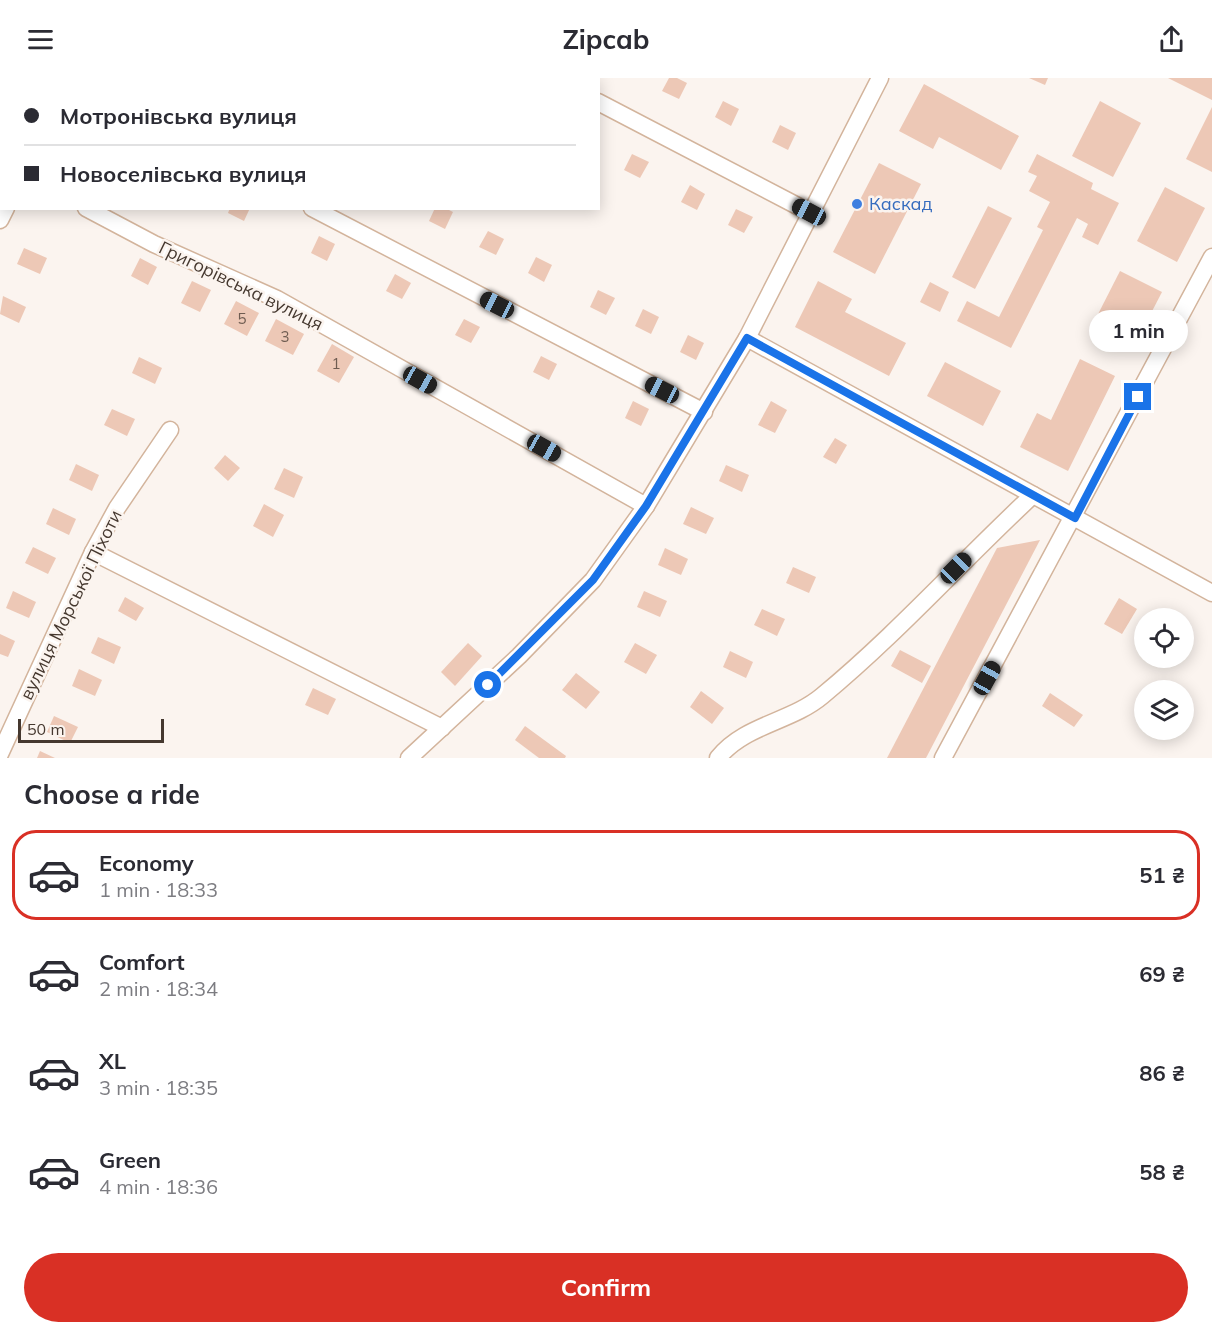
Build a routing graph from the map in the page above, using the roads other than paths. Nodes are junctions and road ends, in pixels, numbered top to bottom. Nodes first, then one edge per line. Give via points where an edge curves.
1 (880, 78) edge
2 (600, 103) edge
3 (90, 210) edge
4 (316, 210) edge
5 (809, 212) junction
6 (1212, 257) edge
7 (747, 338) junction
8 (704, 412) junction
9 (170, 430) dead end
10 (1033, 495) junction
11 (646, 506) junction
12 (1075, 518) junction
13 (93, 552) junction
14 (1212, 593) edge
15 (442, 728) junction
16 (0, 754) edge
17 (409, 758) edge
18 (718, 758) edge
19 (944, 758) edge

1 - 5 street
2 - 5 street
3 - 11 street, Григорівська вулиця via 154,244 277,299
4 - 8 street
5 - 7 street
6 - 12 street
7 - 8 street
7 - 10 street
8 - 11 street
9 - 13 street, вулиця Морської Піхоти via 117,508
10 - 12 street
10 - 18 street via 820,698 729,744
11 - 15 street via 593,580
12 - 14 street
12 - 19 street
13 - 15 street
13 - 16 street, вулиця Морської Піхоти
15 - 17 street

